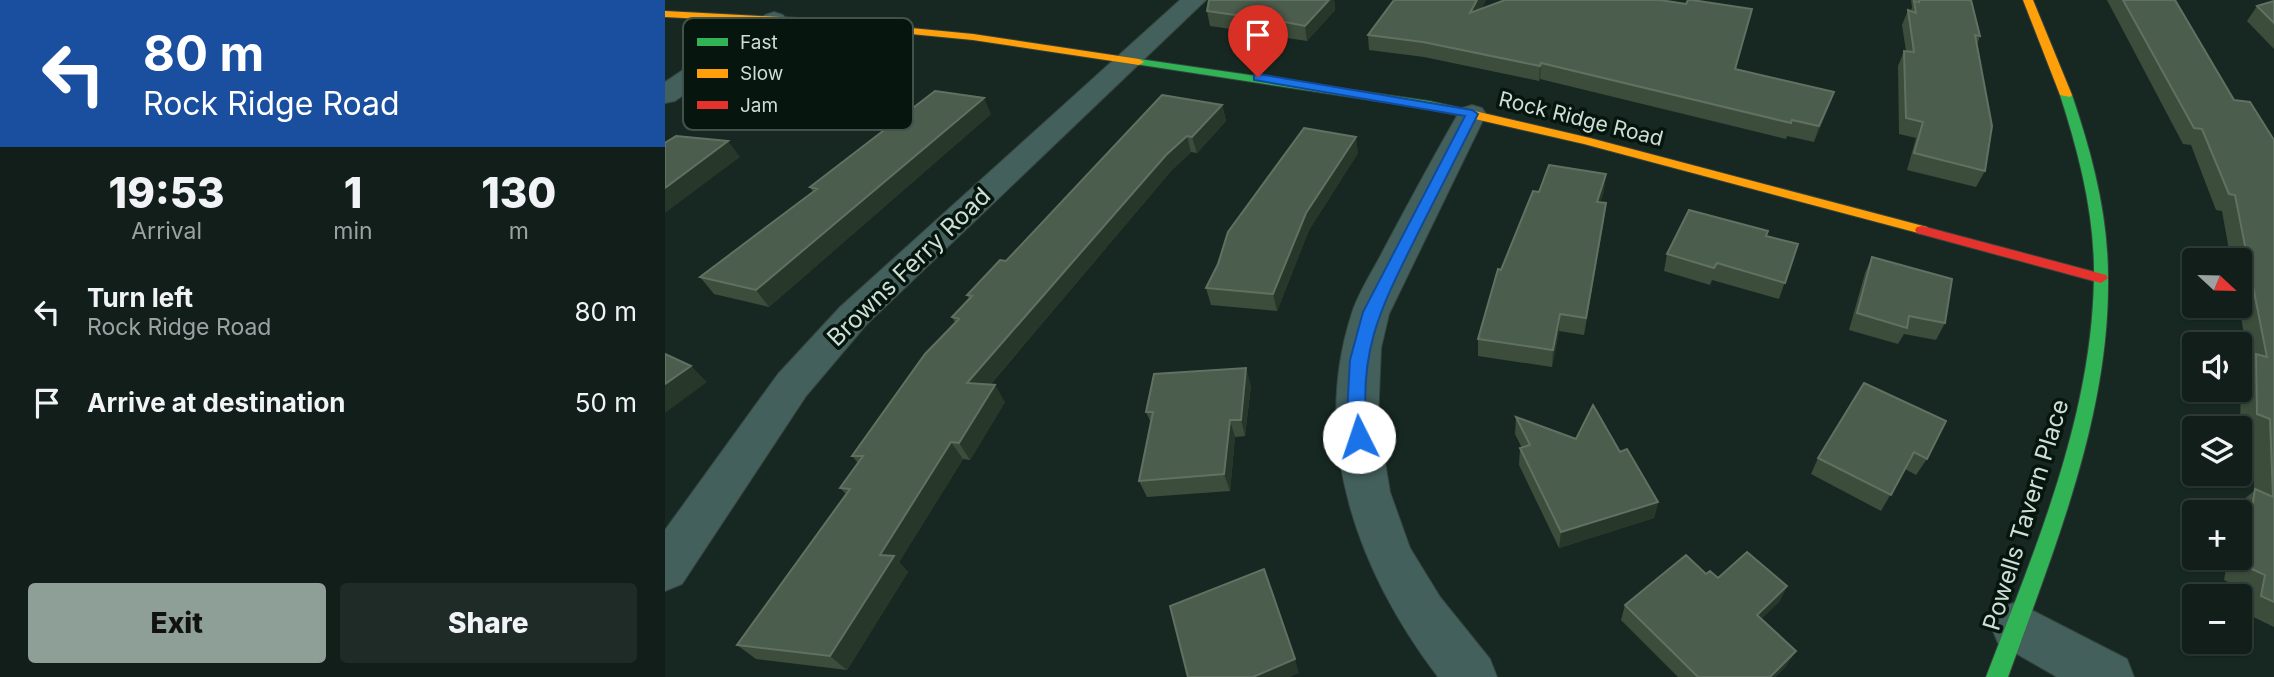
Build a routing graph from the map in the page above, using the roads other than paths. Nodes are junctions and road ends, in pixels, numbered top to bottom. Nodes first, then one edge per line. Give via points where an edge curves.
1 (1194, 0) edge
2 (2028, 0) edge
3 (665, 14) edge
4 (738, 18) edge
5 (913, 32) edge
6 (1131, 58) junction
7 (683, 83) edge
8 (665, 95) edge
9 (1472, 114) junction
10 (2101, 278) junction
11 (665, 569) edge
12 (2016, 626) junction
13 (1471, 677) edge
14 (1997, 677) edge
15 (2108, 677) edge

1 - 6 street, Browns Ferry Road
2 - 10 street, Powells Tavern Place via 2085,155
3 - 4 street, Rock Ridge Road
5 - 6 street, Rock Ridge Road
6 - 9 street, Rock Ridge Road
6 - 11 street, Browns Ferry Road via 853,316 792,385
7 - 8 street
9 - 10 street, Rock Ridge Road
9 - 13 street via 1371,312 1359,360 1356,414 1365,484 1385,546 1426,621
10 - 12 street, Powells Tavern Place via 2097,340 2080,433
12 - 14 street, Powells Tavern Place
12 - 15 street

